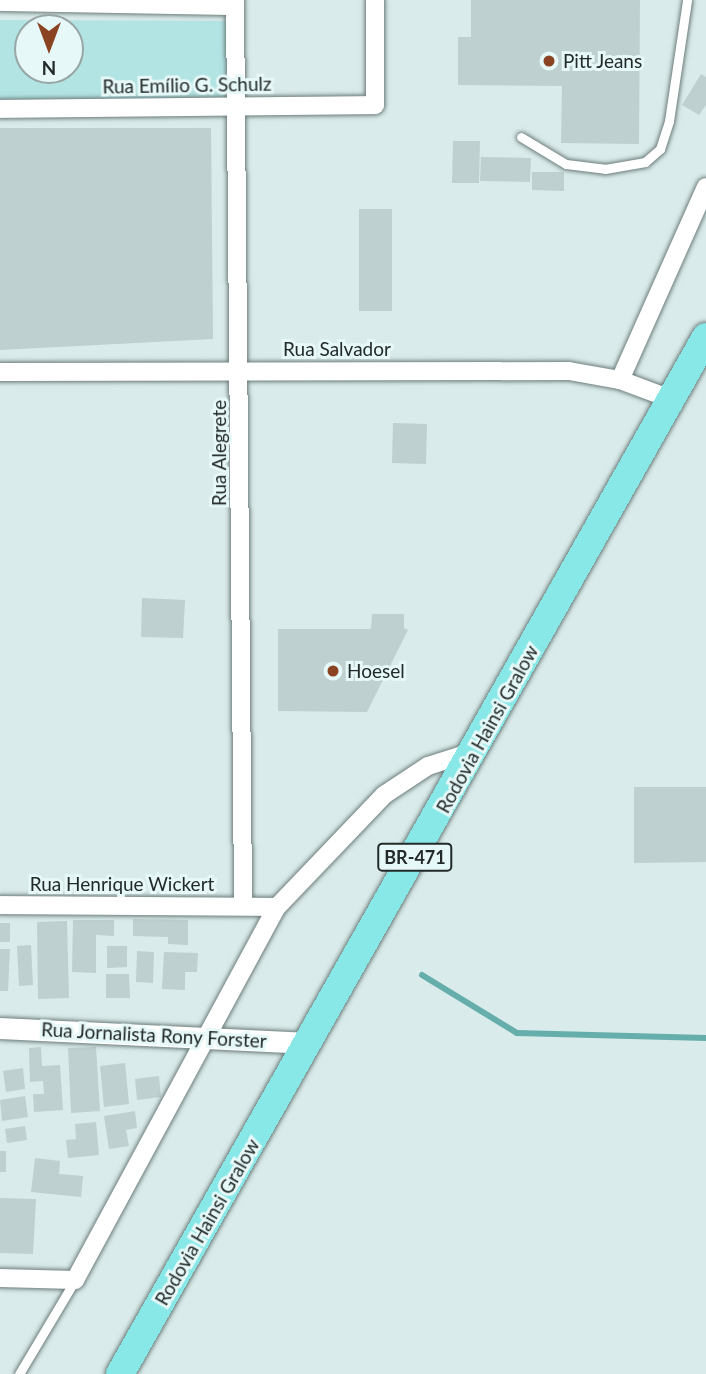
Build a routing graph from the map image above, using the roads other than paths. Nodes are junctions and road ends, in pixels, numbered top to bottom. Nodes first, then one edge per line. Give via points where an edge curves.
1 (375, 0) edge
2 (687, 0) edge
3 (0, 2) edge
4 (235, 3) edge
5 (235, 106) junction
6 (0, 109) edge
7 (521, 137) dead end
8 (706, 187) edge
9 (706, 337) edge
10 (240, 370) junction
11 (0, 372) edge
12 (620, 380) junction
13 (671, 399) junction
14 (475, 751) junction
15 (0, 905) edge
16 (243, 905) junction
17 (277, 907) junction
18 (0, 1028) edge
19 (204, 1036) junction
20 (309, 1043) junction
21 (0, 1278) edge
22 (75, 1280) junction
23 (19, 1374) edge
24 (120, 1374) edge

1 - 5 street, Rua Emílio G. Schulz via 375,105
2 - 7 lane via 669,121 660,149 645,162 605,169 566,164
3 - 4 street
4 - 5 street, Rua Alegrete
5 - 6 street, Rua Emílio G. Schulz
5 - 10 street, Rua Alegrete
8 - 12 street
9 - 13 main road, Rodovia Hainsi Gralow / BR-471
10 - 11 street, Rua Salvador
10 - 12 street, Rua Salvador via 569,371
10 - 16 street, Rua Alegrete
12 - 13 street, Rua Salvador
13 - 14 main road, Rodovia Hainsi Gralow / BR-471
14 - 17 street via 428,766 384,795
14 - 20 main road, Rodovia Hainsi Gralow / BR-471
15 - 16 street, Rua Henrique Wickert
16 - 17 street, Rua Henrique Wickert
17 - 19 street
18 - 19 street, Rua Jornalista Rony Forster
19 - 20 street, Rua Jornalista Rony Forster
19 - 22 street
20 - 24 main road, Rodovia Hainsi Gralow / BR-471
21 - 22 street
22 - 23 lane

